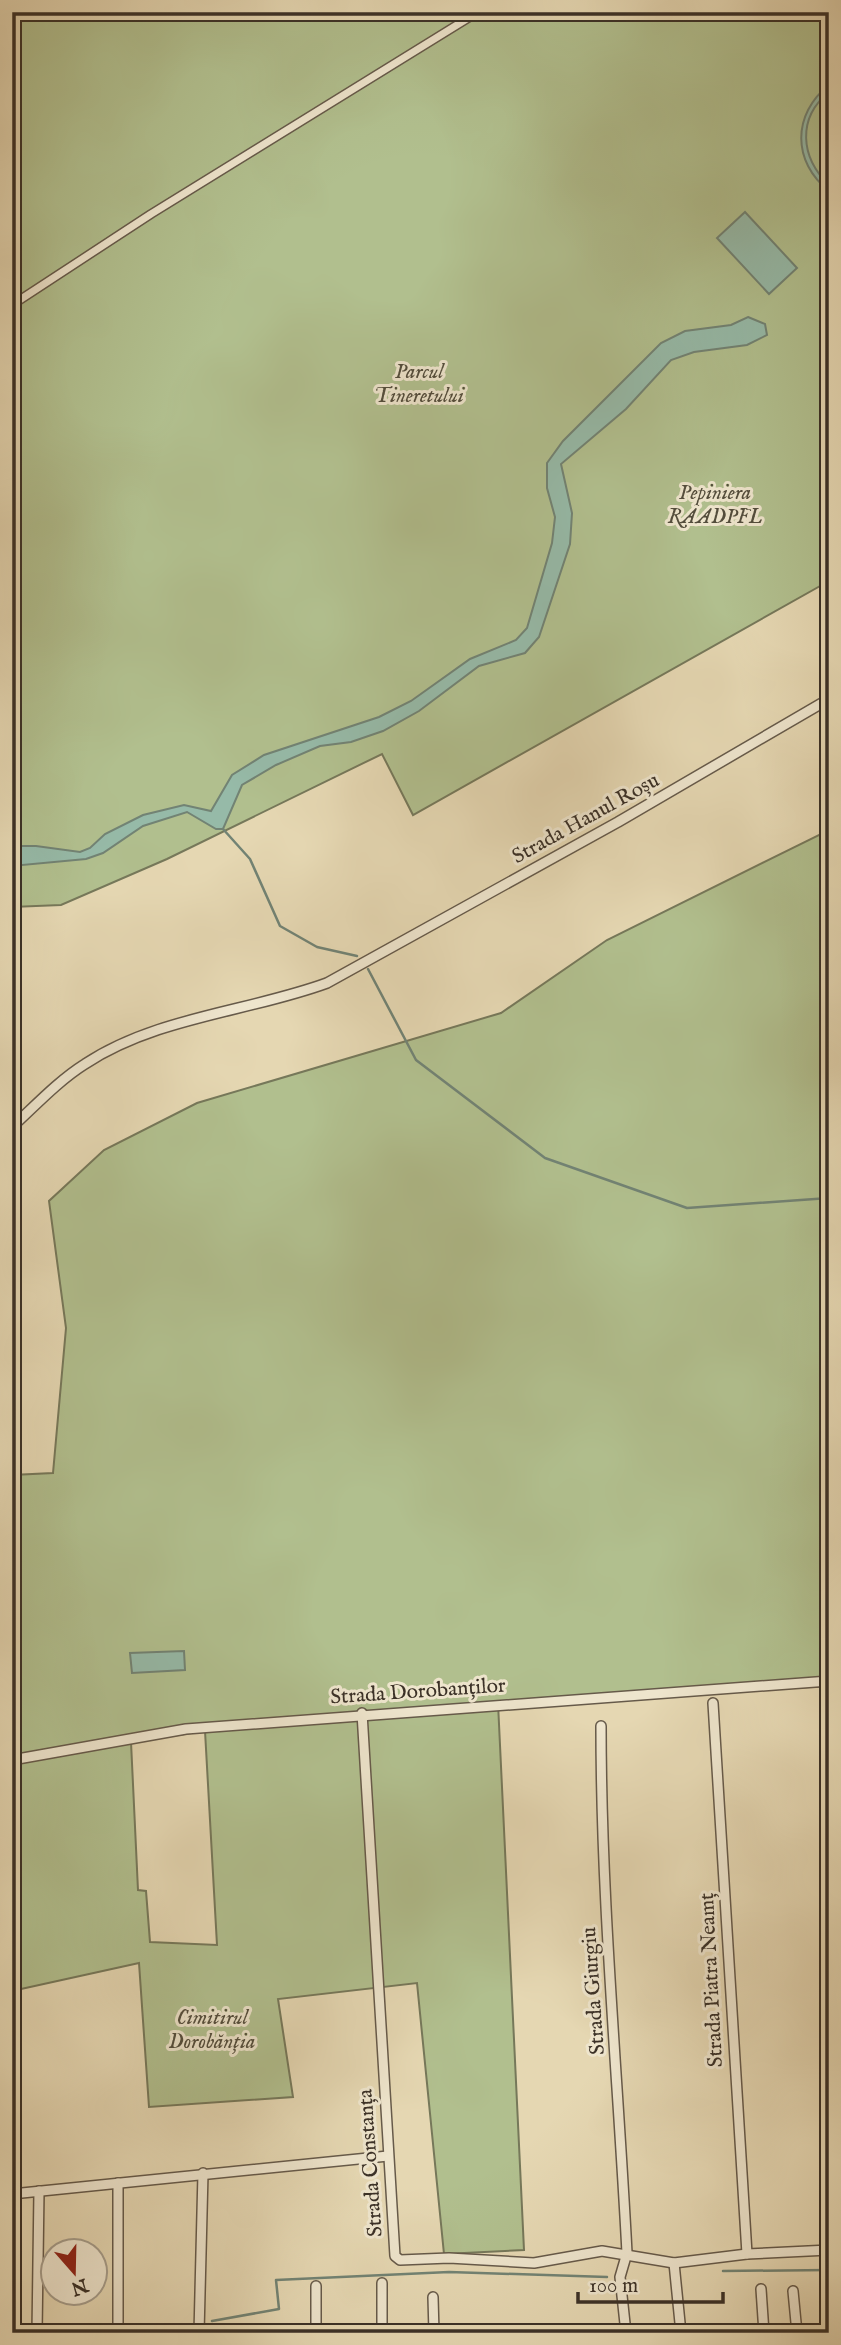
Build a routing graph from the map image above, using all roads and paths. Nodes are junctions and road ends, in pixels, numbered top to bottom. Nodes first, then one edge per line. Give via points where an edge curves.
1 (478, 12) edge
2 (12, 305) edge
3 (829, 699) edge
4 (12, 1127) edge
5 (829, 1681) edge
6 (713, 1703) dead end
7 (362, 1713) junction
8 (601, 1726) dead end
9 (12, 1760) edge
10 (388, 2156) junction
11 (203, 2173) junction
12 (118, 2183) junction
13 (38, 2192) junction
14 (12, 2194) edge
15 (829, 2250) edge
16 (627, 2253) junction
17 (747, 2254) junction
18 (674, 2263) junction
19 (382, 2283) dead end
20 (316, 2286) dead end
21 (761, 2289) dead end
22 (793, 2291) dead end
23 (433, 2297) dead end
24 (37, 2333) edge
25 (118, 2333) edge
26 (199, 2333) edge
27 (316, 2333) edge
28 (382, 2333) edge
29 (434, 2333) edge
30 (626, 2333) edge
31 (681, 2333) edge
32 (764, 2333) edge
33 (797, 2333) edge

1 - 2 street
3 - 4 street, Strada Hanul Roșu via 327,984 171,1026 85,1063
5 - 7 street, Strada Dorobanților
6 - 17 street, Strada Piatra Neamț
7 - 9 street, Strada Dorobanților via 186,1729
7 - 10 street, Strada Constanța
8 - 16 street, Strada Giurgiu via 601,1844
10 - 11 street
10 - 16 street, Strada Constanța via 395,2256 400,2260 534,2263 602,2251
11 - 12 street
11 - 26 street
12 - 13 street
12 - 25 street
13 - 14 street
13 - 24 street
15 - 17 street, Strada Constanța
16 - 18 street, Strada Constanța
16 - 30 street, Strada Giurgiu via 620,2277
17 - 18 street, Strada Constanța
18 - 31 street
19 - 28 street
20 - 27 street
21 - 32 street
22 - 33 street
23 - 29 street

